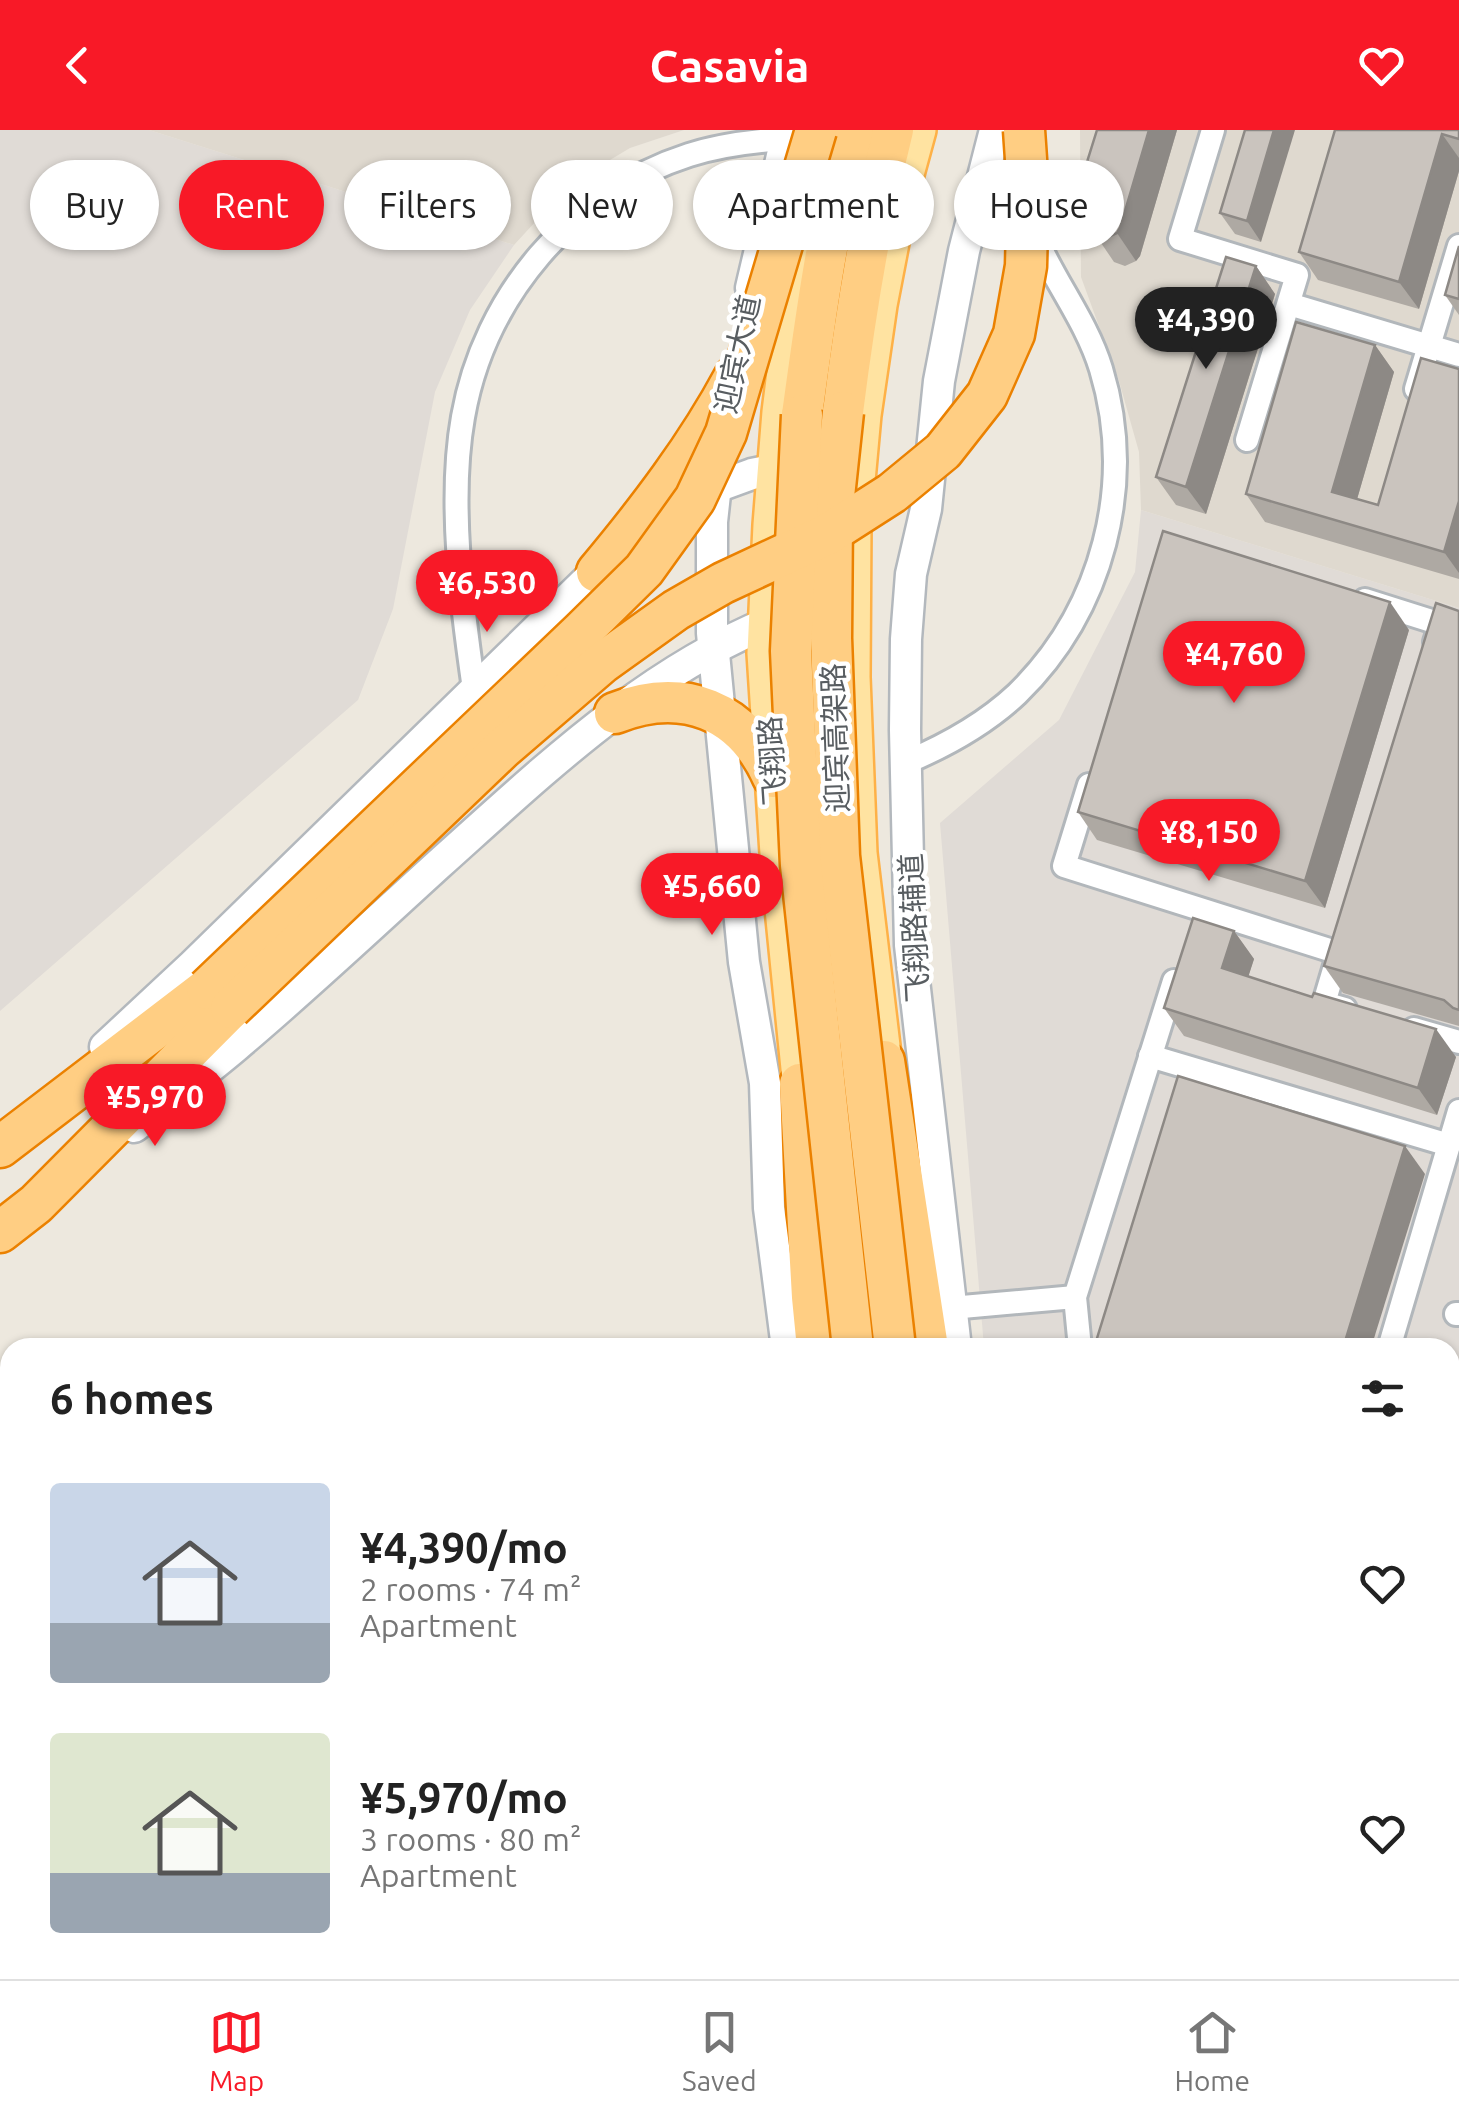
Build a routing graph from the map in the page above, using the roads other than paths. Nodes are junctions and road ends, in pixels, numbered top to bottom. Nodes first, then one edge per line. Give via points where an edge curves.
1 (827, 130) edge
2 (853, 130) edge
3 (893, 130) edge
4 (918, 130) edge
5 (936, 130) edge
6 (995, 130) edge
7 (1008, 130) edge
8 (1024, 130) edge
9 (1213, 130) edge
10 (796, 133) edge
11 (821, 160) edge
12 (910, 160) edge
13 (920, 160) edge
14 (1459, 246) edge
15 (791, 250) edge
16 (803, 250) edge
17 (890, 250) edge
18 (1288, 304) junction
19 (1429, 346) junction
20 (1459, 356) edge
21 (728, 387) junction
22 (780, 412) joint
23 (1408, 417) edge
24 (1247, 440) dead end
25 (859, 462) junction
26 (775, 468) junction
27 (716, 486) junction
28 (596, 572) junction
29 (852, 594) junction
30 (1349, 595) edge
31 (767, 624) junction
32 (714, 650) junction
33 (1429, 660) edge
34 (474, 689) junction
35 (615, 713) junction
36 (720, 715) junction
37 (1098, 757) edge
38 (906, 762) junction
39 (773, 777) junction
40 (1179, 964) edge
41 (219, 998) junction
42 (1459, 1042) edge
43 (1150, 1056) junction
44 (884, 1061) junction
45 (800, 1084) junction
46 (1459, 1111) edge
47 (1449, 1145) junction
48 (0, 1146) edge
49 (36, 1204) junction
50 (0, 1232) edge
51 (1075, 1297) junction
52 (951, 1308) junction
53 (786, 1338) edge
54 (816, 1338) edge
55 (829, 1338) edge
56 (853, 1338) edge
57 (894, 1338) edge
58 (915, 1338) edge
59 (926, 1338) edge
60 (955, 1338) edge
61 (1079, 1338) edge
62 (1392, 1338) edge

1 - 11 main road, 迎宾大道
2 - 56 highway, 迎宾高架路, bridge via 802,415 791,651 800,865
3 - 57 highway, 迎宾高架路, bridge via 857,303 843,412 832,515 831,638 839,856
4 - 12 main road
5 - 13 street
6 - 38 street, 飞翔路辅道 via 939,381 926,509 911,574
7 - 38 street via 1026,216 1100,368 1114,432 1114,497 1088,591 1047,660 990,716
8 - 41 highway, bridge via 1026,266 1014,334 987,395 942,450 828,534 723,583 602,663
9 - 18 street via 1180,240 1297,276
10 - 21 street, 迎宾大道
10 - 34 street via 688,156 613,191 549,243 492,325 469,387 458,453 460,572
10 - 41 highway, bridge via 726,432 695,498 644,570
14 - 19 street
15 - 21 highway
16 - 22 main road, 迎宾大道
17 - 25 main road
18 - 19 street
18 - 24 street
19 - 20 street
19 - 23 street
21 - 27 street, 迎宾大道
21 - 28 highway via 671,480
22 - 26 main road, 飞翔路
25 - 26 street
25 - 29 main road
26 - 27 street
26 - 31 main road, 飞翔路
27 - 28 street via 643,528
27 - 32 street, 迎宾大道
28 - 34 street
29 - 31 street
29 - 44 main road via 859,853
30 - 33 street via 1440,624
31 - 32 street
31 - 39 main road, 飞翔路
32 - 35 street
32 - 36 street
34 - 48 street
35 - 36 highway via 671,701
35 - 49 street via 236,1046
36 - 39 highway via 754,743
36 - 53 street via 744,962 765,1083 769,1208
37 - 42 street via 1064,866 1193,917 1342,943 1324,1003
38 - 52 street, 飞翔路辅道 via 910,945
39 - 45 main road, 飞翔路
40 - 43 street
41 - 48 highway
41 - 49 highway
43 - 47 street
43 - 51 street
44 - 58 main road
44 - 59 highway
45 - 54 highway
45 - 55 main road, 飞翔路
46 - 47 street
47 - 62 street
49 - 50 highway
51 - 52 street
51 - 61 street
52 - 60 street, 飞翔路辅道

